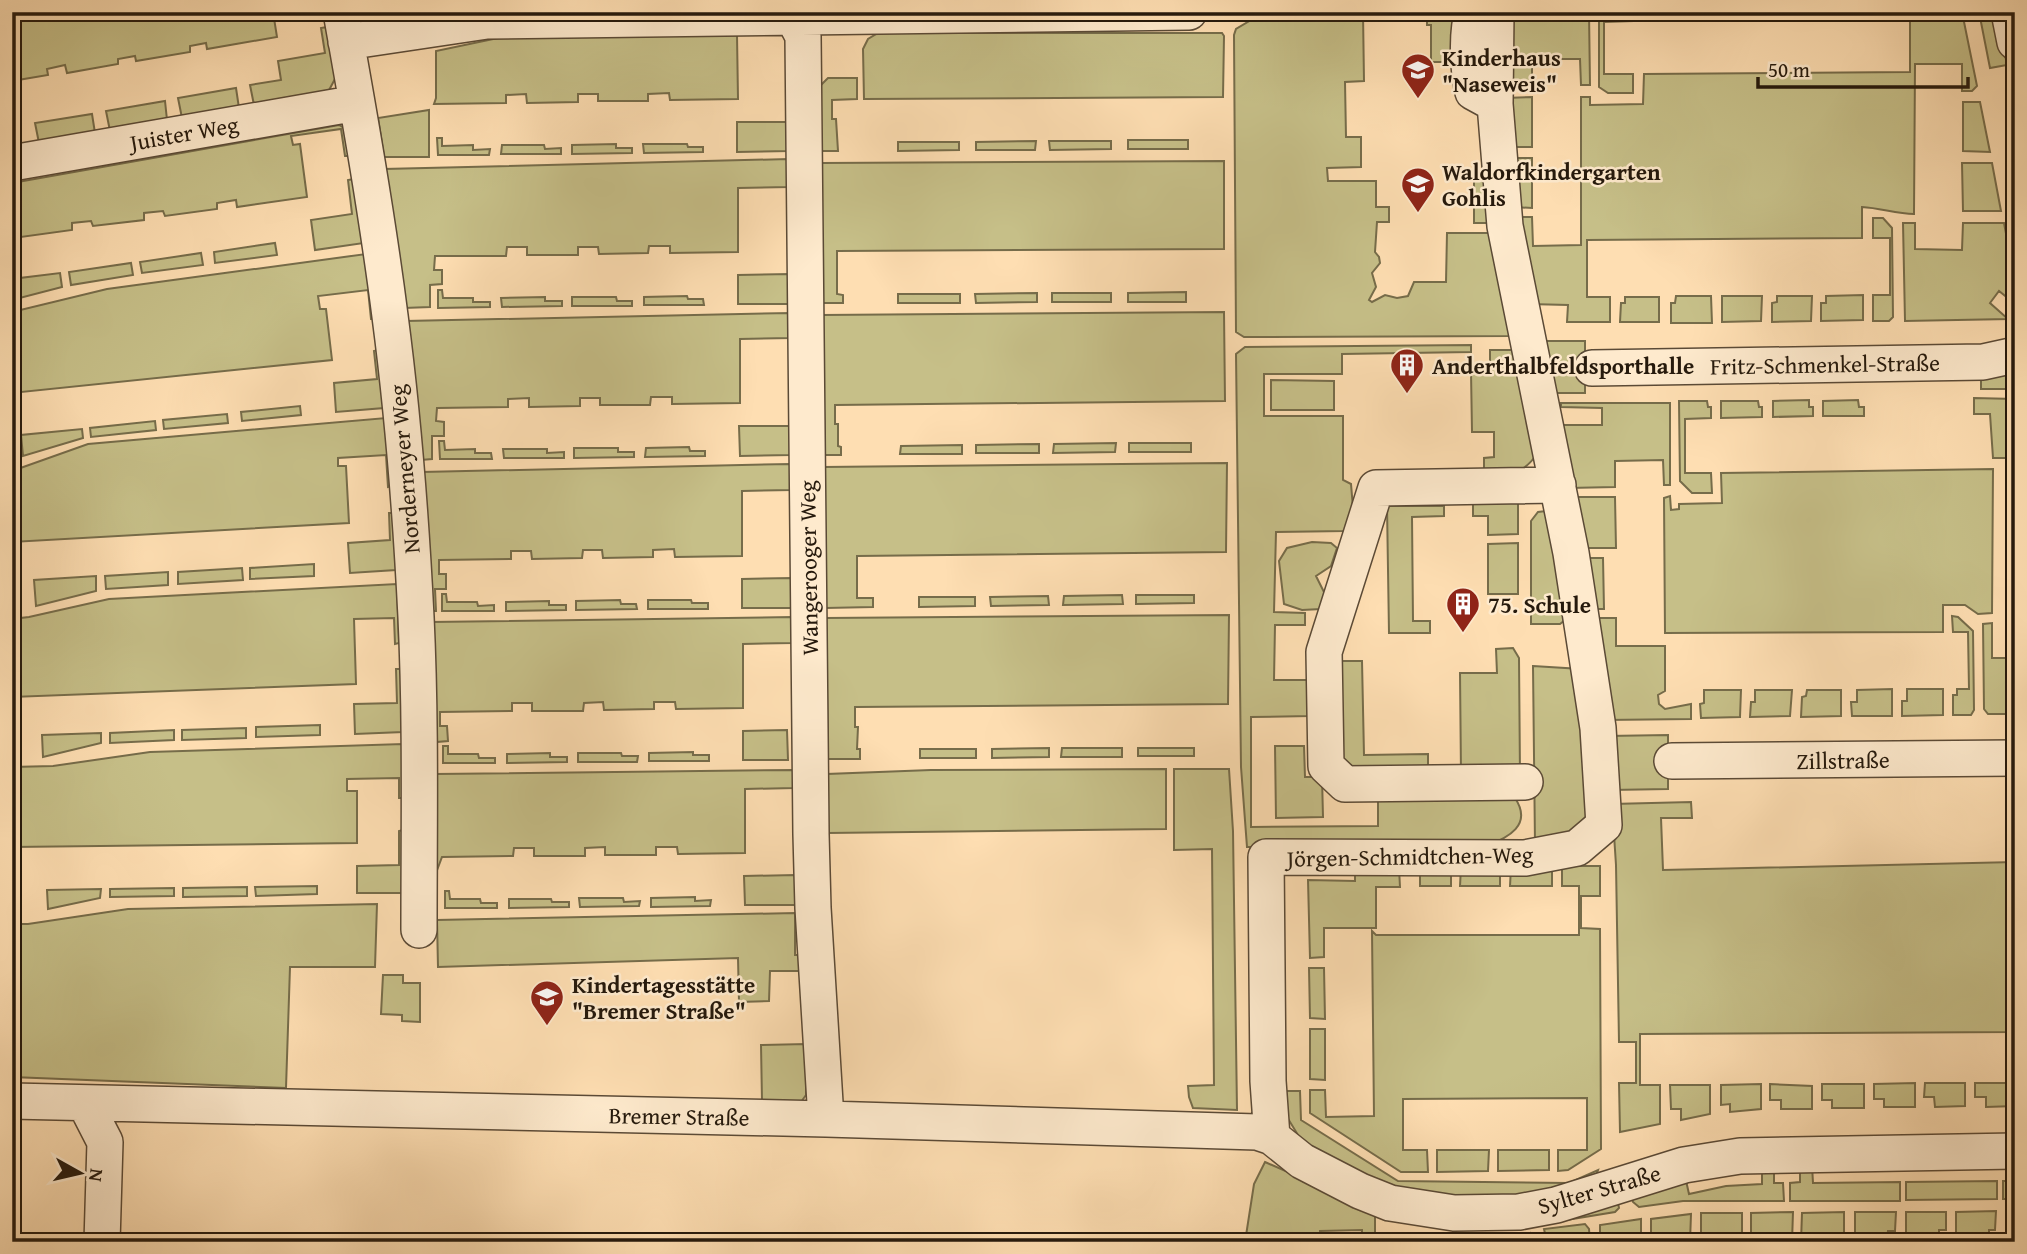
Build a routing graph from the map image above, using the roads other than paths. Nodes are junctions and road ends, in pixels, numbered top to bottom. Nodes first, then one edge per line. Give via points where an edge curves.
1 (1189, 12) edge
2 (1473, 12) edge
3 (1496, 12) edge
4 (2009, 12) edge
5 (794, 19) junction
6 (343, 27) edge
7 (2015, 42) edge
8 (357, 103) junction
9 (1495, 104) junction
10 (12, 163) edge
11 (2015, 355) edge
12 (1592, 368) dead end
13 (1558, 485) junction
14 (2015, 758) edge
15 (1672, 761) dead end
16 (1525, 782) dead end
17 (419, 930) dead end
18 (12, 1101) edge
19 (85, 1103) junction
20 (826, 1119) junction
21 (1272, 1137) junction
22 (2015, 1151) edge
23 (102, 1242) edge

1 - 5 street
2 - 9 street via 1473,92
3 - 9 street, Jörgen-Schmidtchen-Weg
4 - 7 street
5 - 6 street
5 - 20 street, Wangerooger Weg via 803,36 812,859
6 - 8 street, Norderneyer Weg
8 - 10 street, Juister Weg
8 - 17 street, Norderneyer Weg via 390,316 405,463 416,618
9 - 13 street, Jörgen-Schmidtchen-Weg via 1505,226
11 - 12 street, Fritz-Schmenkel-Straße via 1983,362
13 - 16 street via 1377,488 1324,652 1326,766 1345,784
13 - 21 street, Jörgen-Schmidtchen-Weg via 1598,728 1604,825 1577,848 1525,858 1266,857
14 - 15 street, Zillstraße
18 - 19 street, Bremer Straße
19 - 20 street, Bremer Straße
19 - 23 street via 106,1142
20 - 21 street, Bremer Straße via 1241,1131
21 - 22 street, Sylter Straße via 1302,1161 1360,1191 1390,1203 1454,1213 1519,1212 1556,1205 1684,1165 1740,1156

